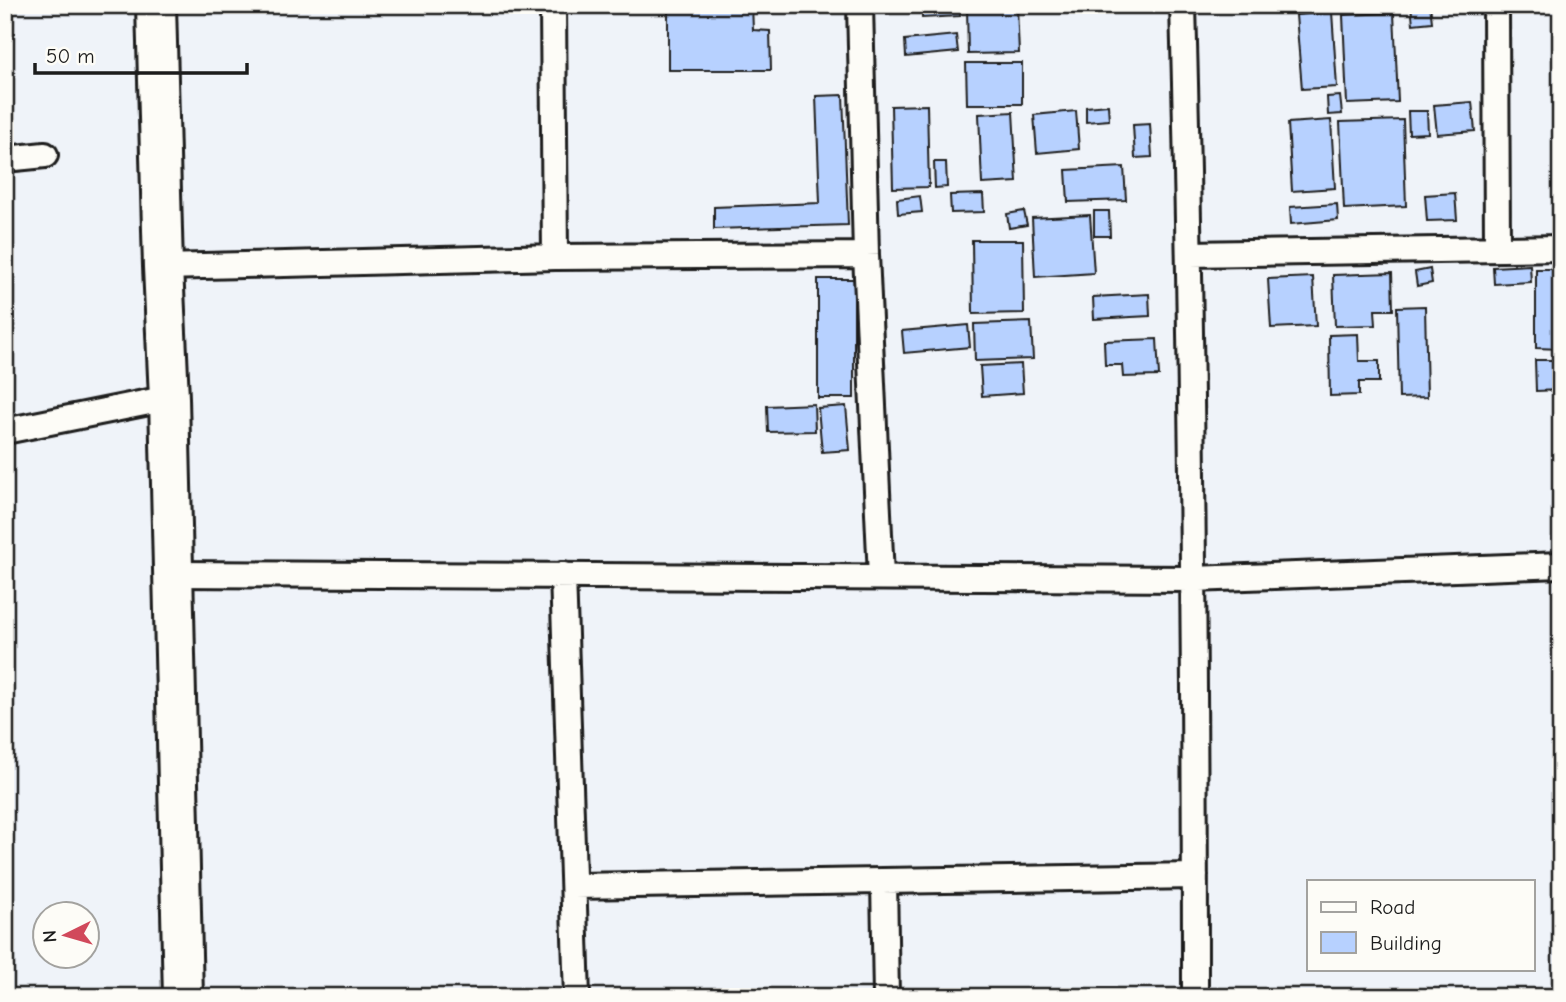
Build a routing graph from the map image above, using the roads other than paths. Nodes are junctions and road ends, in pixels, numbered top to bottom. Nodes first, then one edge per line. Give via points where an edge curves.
1 (156, 5) edge
2 (553, 5) edge
3 (860, 5) edge
4 (1183, 5) edge
5 (1496, 5) edge
6 (46, 155) dead end
7 (5, 159) edge
8 (1561, 248) edge
9 (1497, 249) junction
10 (1190, 254) junction
11 (866, 255) junction
12 (555, 257) junction
13 (163, 267) junction
14 (169, 398) junction
15 (5, 431) edge
16 (1561, 565) edge
17 (172, 574) junction
18 (563, 575) junction
19 (881, 577) junction
20 (1194, 579) junction
21 (1195, 876) junction
22 (884, 881) junction
23 (574, 886) junction
24 (183, 997) edge
25 (577, 997) edge
26 (886, 997) edge
27 (1195, 997) edge

1 - 13 highway
2 - 12 street
3 - 11 street
4 - 10 street
5 - 9 street
6 - 7 street
8 - 9 street
9 - 10 street
10 - 20 street
11 - 12 street
11 - 19 street
12 - 13 street
13 - 14 highway
14 - 15 street
14 - 17 highway
16 - 20 street
17 - 18 street
17 - 24 highway
18 - 19 street
18 - 23 street
19 - 20 street
20 - 21 street
21 - 22 street
21 - 27 street
22 - 23 street
22 - 26 street
23 - 25 street

